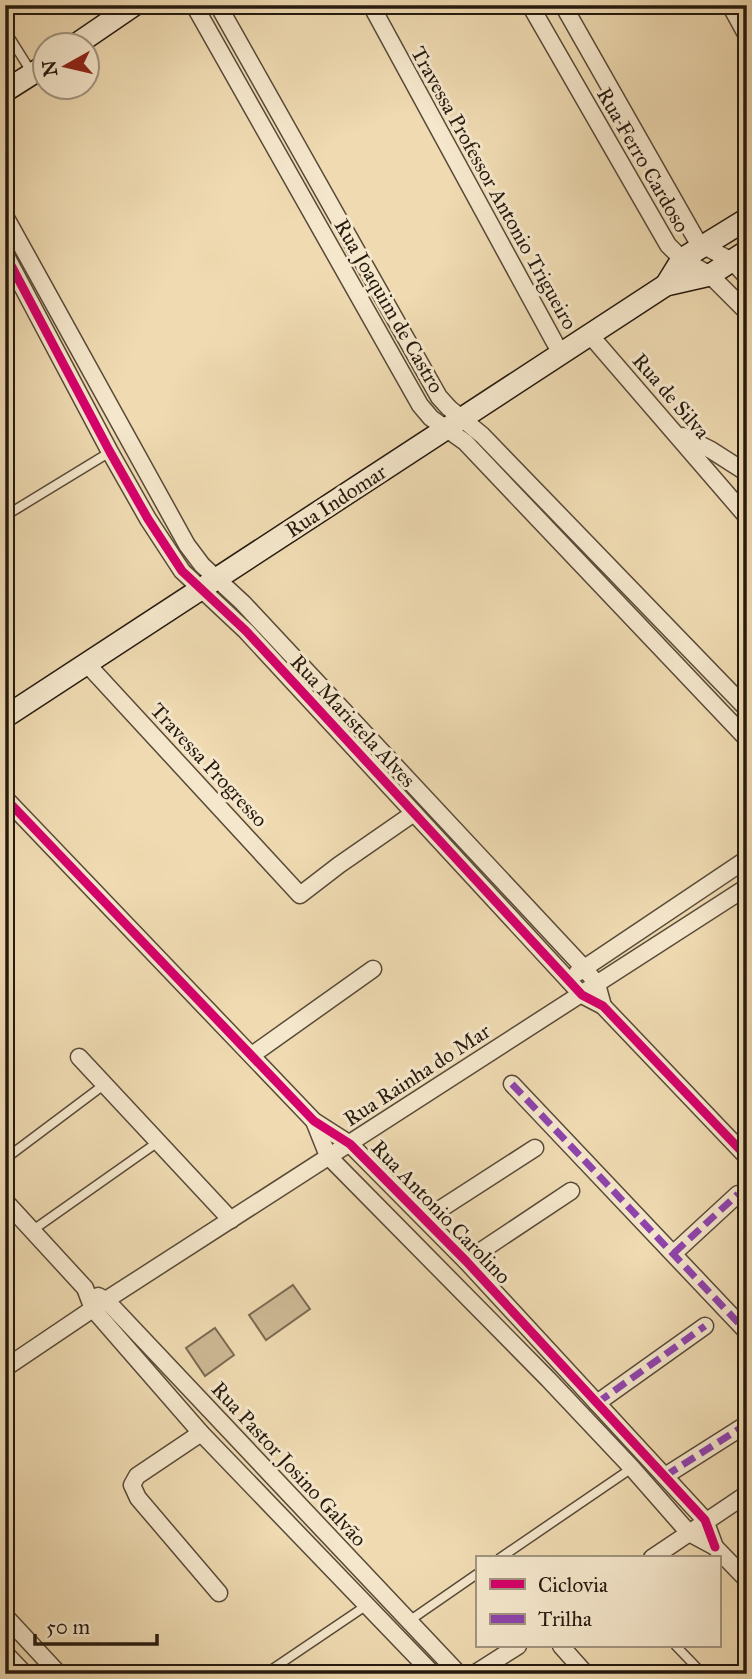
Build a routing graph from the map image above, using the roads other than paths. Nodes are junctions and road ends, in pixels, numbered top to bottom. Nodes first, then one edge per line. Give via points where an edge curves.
1 (134, 5) edge
2 (194, 5) edge
3 (218, 5) edge
4 (371, 5) edge
5 (530, 5) edge
6 (563, 5) edge
7 (730, 5) edge
8 (5, 30) edge
9 (94, 32) edge
10 (747, 36) edge
11 (21, 81) edge
12 (633, 128) junction
13 (609, 144) junction
14 (663, 182) junction
15 (640, 196) junction
16 (5, 216) edge
17 (747, 219) edge
18 (704, 246) junction
19 (5, 254) edge
20 (739, 256) edge
21 (682, 259) junction
22 (710, 275) junction
23 (747, 277) edge
24 (666, 285) junction
25 (747, 312) edge
26 (590, 335) junction
27 (561, 354) junction
28 (455, 423) junction
29 (677, 434) junction
30 (110, 452) junction
31 (747, 473) edge
32 (5, 516) edge
33 (747, 517) edge
34 (209, 584) junction
35 (87, 664) junction
36 (747, 709) edge
37 (5, 717) edge
38 (747, 739) edge
39 (5, 798) edge
40 (414, 813) junction
41 (747, 859) edge
42 (747, 887) edge
43 (584, 968) junction
44 (373, 969) dead end
45 (568, 980) junction
46 (597, 984) junction
47 (582, 995) junction
48 (603, 1006) junction
49 (252, 1055) junction
50 (79, 1057) dead end
51 (105, 1084) junction
52 (512, 1084) dead end
53 (314, 1121) junction
54 (158, 1142) junction
55 (350, 1144) junction
56 (535, 1148) dead end
57 (328, 1156) junction
58 (747, 1157) edge
59 (5, 1159) edge
60 (570, 1191) dead end
61 (738, 1194) dead end
62 (5, 1201) edge
63 (425, 1219) junction
64 (231, 1220) junction
65 (33, 1230) junction
66 (674, 1252) junction
67 (466, 1261) junction
68 (100, 1305) junction
69 (705, 1326) dead end
70 (747, 1332) edge
71 (563, 1366) junction
72 (5, 1368) edge
73 (548, 1379) junction
74 (597, 1403) junction
75 (747, 1424) edge
76 (201, 1433) junction
77 (632, 1468) junction
78 (665, 1476) junction
79 (747, 1494) edge
80 (705, 1520) junction
81 (689, 1533) junction
82 (715, 1548) junction
83 (503, 1556) edge
84 (655, 1556) edge
85 (476, 1575) edge
86 (747, 1580) edge
87 (219, 1593) dead end
88 (367, 1605) junction
89 (5, 1616) edge
90 (409, 1621) junction
91 (30, 1643) junction
92 (515, 1648) edge
93 (563, 1648) edge
94 (678, 1648) edge
95 (7, 1659) edge
96 (25, 1674) edge
97 (60, 1674) edge
98 (265, 1674) edge
99 (433, 1674) edge
100 (458, 1674) edge
101 (474, 1674) edge
102 (586, 1674) edge
103 (703, 1674) edge

1 - 9 street
2 - 28 street, Rua Joaquim de Castro via 410,388 431,418
3 - 28 street, Rua Joaquim de Castro
4 - 27 street, Travessa Professor Antonio Trigueiro
5 - 13 street, Rua Ferro Cardoso
6 - 12 street, Rua Ferro Cardoso
7 - 10 street
8 - 11 lane
12 - 13 street
12 - 14 street, Rua Ferro Cardoso
13 - 15 street, Rua Ferro Cardoso
14 - 15 street
14 - 18 street, Rua Ferro Cardoso
15 - 21 street, Rua Ferro Cardoso via 667,245
16 - 34 street, Rua Maristela Alves
17 - 18 street, Rua Indomar
18 - 20 street, Rua Ferro Cardoso
18 - 21 street, Rua Indomar
19 - 30 street, Rua Maristela Alves
20 - 22 street, Rua Indomar
20 - 23 street, Rua Ferro Cardoso
21 - 22 street, Rua Ferro Cardoso
21 - 24 street, Rua Indomar
22 - 24 street, Rua Indomar
22 - 25 street, Rua Ferro Cardoso
24 - 26 street, Rua Indomar
26 - 27 street, Rua Indomar
26 - 29 street, Rua de Silva
27 - 28 street, Rua Indomar
28 - 34 street, Rua Indomar
28 - 36 street, Rua Joaquim de Castro
28 - 38 street, Rua Joaquim de Castro via 464,442
29 - 31 street
29 - 33 street, Rua de Silva
30 - 32 lane
30 - 34 street, Rua Maristela Alves via 182,571
34 - 35 street, Rua Indomar
34 - 40 street, Rua Maristela Alves via 246,631
34 - 43 street, Rua Maristela Alves via 243,603
35 - 37 street, Rua Indomar
35 - 40 street, Travessa Progresso via 300,895
39 - 49 street, Rua Antonio Carolino
40 - 45 street, Rua Maristela Alves
41 - 43 street
42 - 46 street, Rua Rainha do Mar
43 - 45 street
43 - 46 street, Rua Maristela Alves
44 - 49 street
45 - 47 street, Rua Maristela Alves
46 - 47 street, Rua Rainha do Mar
46 - 48 street, Rua Maristela Alves
47 - 48 street, Rua Maristela Alves
47 - 55 street, Rua Rainha do Mar
48 - 58 street, Rua Maristela Alves
49 - 53 street, Rua Antonio Carolino
50 - 51 street
51 - 54 street
51 - 59 lane
52 - 66 street
53 - 55 street, Rua Antonio Carolino
53 - 57 street, Rua Antonio Carolino
54 - 64 street
54 - 65 lane
55 - 57 street, Rua Rainha do Mar
55 - 63 street, Rua Antonio Carolino
56 - 63 street
57 - 64 street, Rua Rainha do Mar
57 - 73 street, Rua Antonio Carolino
60 - 67 street
61 - 66 street
62 - 65 street, Rua Pastor Josino Galvão
63 - 67 street, Rua Antonio Carolino
64 - 68 street, Rua Rainha do Mar
65 - 68 street, Rua Pastor Josino Galvão
66 - 70 street
67 - 71 street, Rua Antonio Carolino
68 - 72 street, Rua Rainha do Mar
68 - 76 street, Rua Pastor Josino Galvão
68 - 90 street, Rua Pastor Josino Galvão
69 - 74 street
71 - 73 street
71 - 74 street, Rua Antonio Carolino
73 - 77 street, Rua Antonio Carolino
74 - 78 street, Rua Antonio Carolino
75 - 78 street
76 - 87 street, Rua Pastor Josino Galvão via 137,1476 132,1485
76 - 88 street, Rua Pastor Josino Galvão
77 - 81 street, Rua Antonio Carolino
77 - 83 lane
78 - 80 street, Rua Antonio Carolino
79 - 80 street
80 - 81 street
80 - 82 street, Rua Antonio Carolino
81 - 82 street, Rua Antonio Carolino
81 - 84 street
82 - 86 street, Rua Antonio Carolino
85 - 90 lane
88 - 98 lane
88 - 99 street, Rua Pastor Josino Galvão
89 - 91 street
90 - 100 street, Rua Pastor Josino Galvão
91 - 95 street
91 - 97 street
92 - 101 street
93 - 102 street
94 - 103 lane
95 - 96 street

